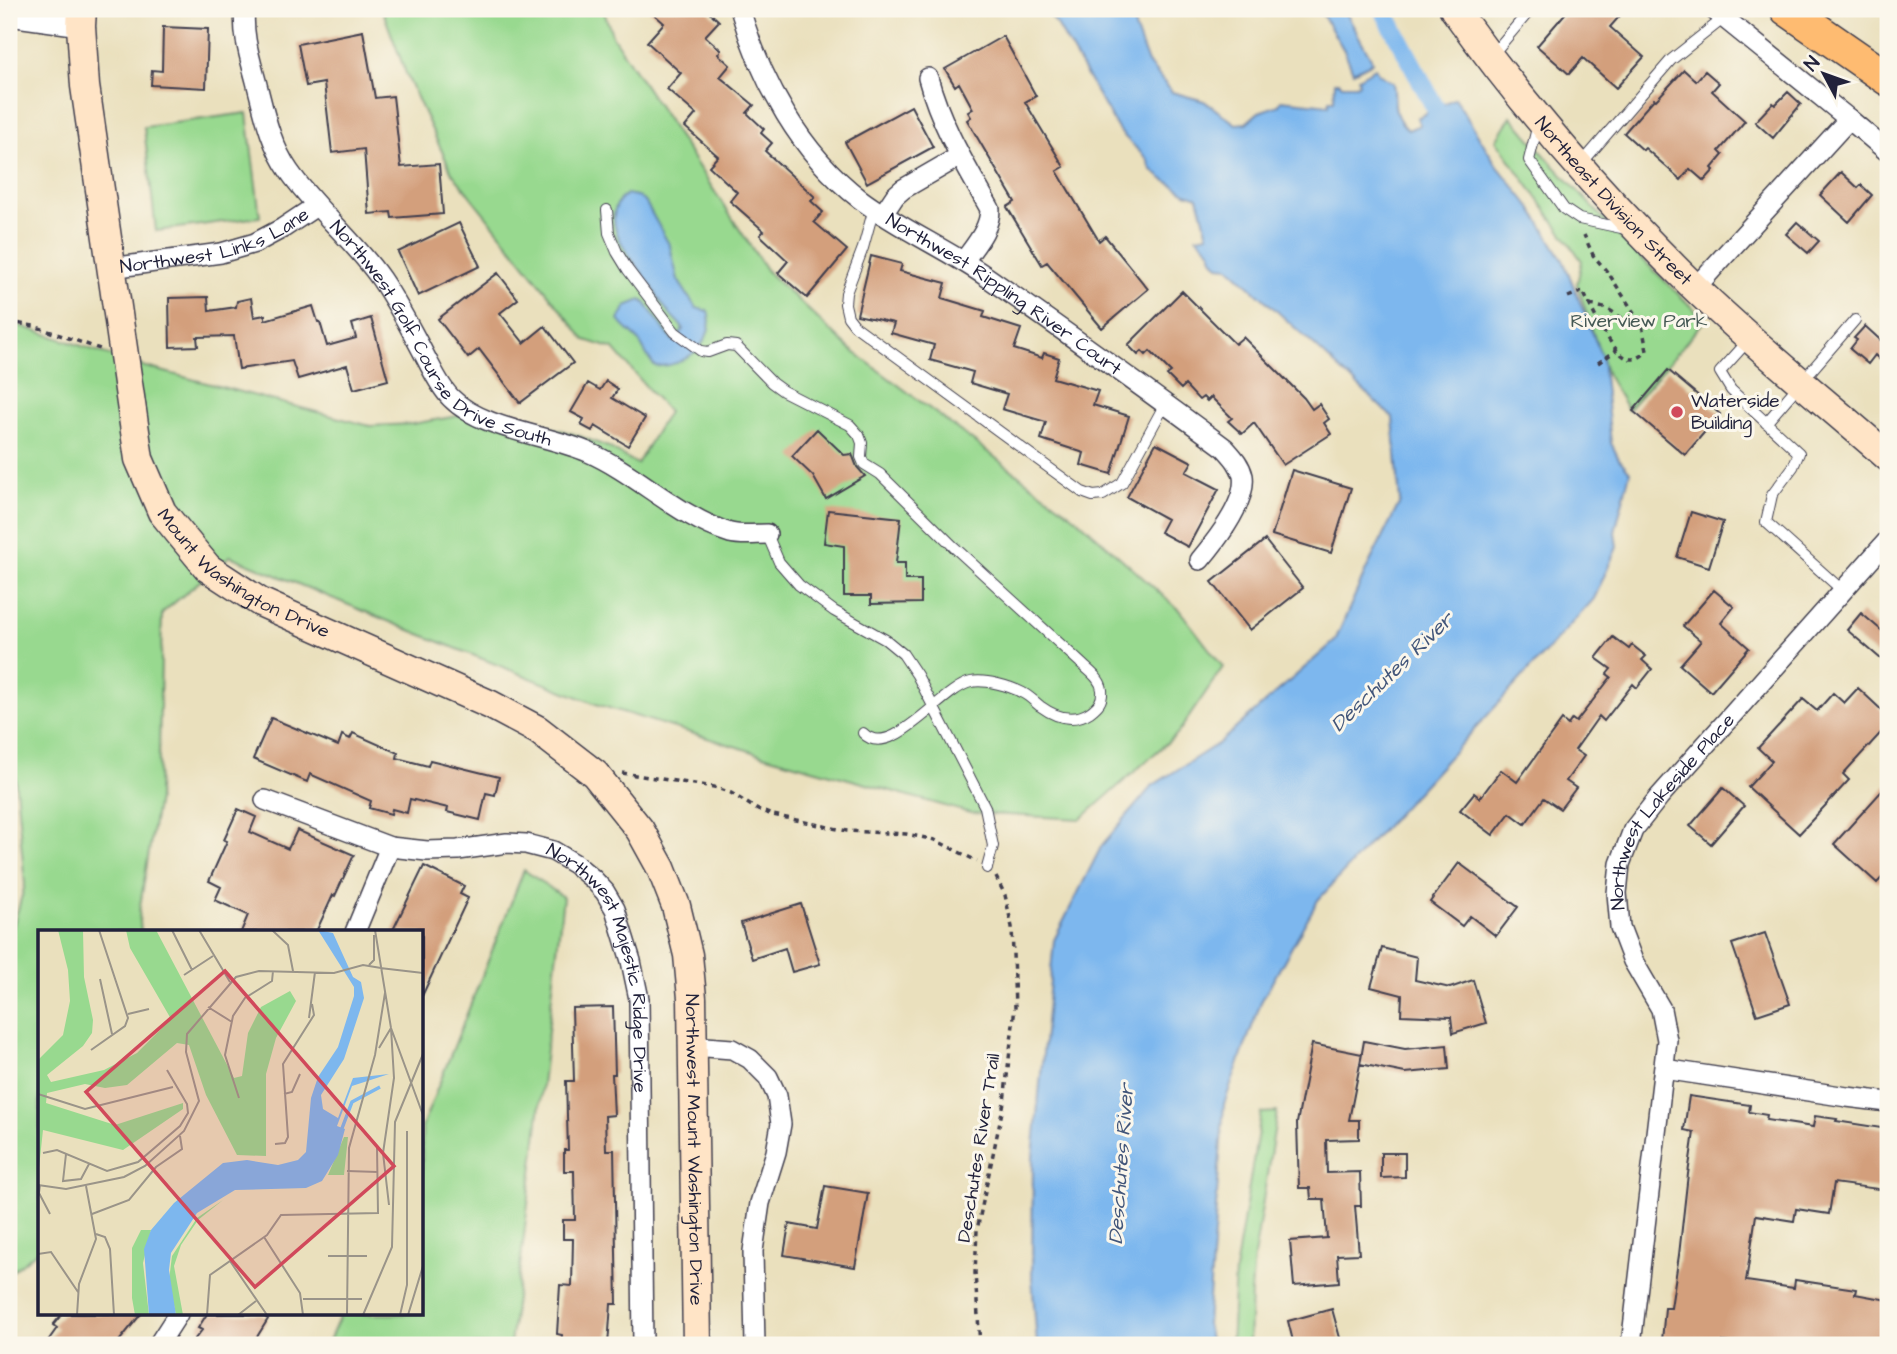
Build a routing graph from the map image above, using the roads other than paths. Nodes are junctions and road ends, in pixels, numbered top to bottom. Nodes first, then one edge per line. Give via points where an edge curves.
1 (245, 9) edge
2 (740, 9) edge
3 (1454, 9) edge
4 (1531, 9) edge
5 (1787, 9) edge
6 (1718, 13) edge
7 (9, 16) edge
8 (81, 17) edge
9 (1489, 58) junction
10 (928, 78) dead end
11 (1888, 79) edge
12 (1849, 119) junction
13 (1539, 120) junction
14 (1888, 152) edge
15 (960, 156) junction
16 (1579, 166) junction
17 (316, 206) junction
18 (607, 210) dead end
19 (878, 211) junction
20 (1638, 231) junction
21 (964, 261) junction
22 (111, 268) junction
23 (1695, 288) junction
24 (1855, 320) dead end
25 (1750, 338) junction
26 (1802, 382) junction
27 (1165, 404) junction
28 (1766, 423) junction
29 (1888, 457) edge
30 (767, 534) joint
31 (1888, 541) edge
32 (1200, 560) dead end
33 (1843, 591) junction
34 (934, 706) junction
35 (863, 733) dead end
36 (265, 800) dead end
37 (390, 847) junction
38 (988, 868) road end
39 (356, 930) edge
40 (688, 955) joint
41 (693, 1046) junction
42 (1664, 1069) junction
43 (1888, 1102) edge
44 (177, 1316) edge
45 (158, 1345) edge
46 (643, 1345) edge
47 (697, 1345) edge
48 (755, 1345) edge
49 (1631, 1345) edge

1 - 17 street, Northwest Golf Course Drive South via 246,45 272,139 287,169
2 - 19 street, Northwest Rippling River Court via 772,91 793,126 838,181
3 - 9 main road, Northeast Division Street
4 - 9 lane
5 - 11 highway
6 - 12 street
6 - 16 lane
7 - 8 street
8 - 22 main road, Mount Washington Drive via 85,86
9 - 13 main road, Northeast Division Street
10 - 15 street
12 - 14 street
12 - 23 street
13 - 16 main road, Northeast Division Street
13 - 20 lane via 1529,160 1564,209 1578,219
15 - 19 street via 903,188
15 - 21 street via 990,209 986,228
16 - 20 main road, Northeast Division Street
17 - 22 street, Northwest Links Lane via 255,243 221,253
17 - 30 street, Northwest Golf Course Drive South via 381,279 439,383 464,409 495,424 589,453 700,521 733,533
18 - 34 lane via 617,252 675,332 701,351 736,346 783,391 850,425 862,443 864,464 889,482 1083,664 1102,690 1095,708 1069,719 1043,709 1024,693 987,682 972,681 954,689
19 - 21 street, Northwest Rippling River Court
19 - 27 lane via 846,293 848,317 1082,492 1103,495 1122,483
20 - 23 main road, Northeast Division Street
21 - 27 street, Northwest Rippling River Court
22 - 40 main road, Mount Washington Drive via 139,459 162,512 208,568 260,602 538,730 595,774 640,830 661,868 677,906
23 - 25 main road, Northeast Division Street
24 - 26 lane
25 - 26 main road, Northeast Division Street
25 - 28 lane via 1720,372 1731,390
26 - 28 lane
26 - 29 main road, Northeast Division Street
27 - 32 street, Northwest Rippling River Court via 1225,448 1238,462 1243,478 1242,496
28 - 33 lane via 1799,453 1772,495 1766,522
30 - 34 lane via 779,562 799,585 903,654
31 - 33 street, Northwest Lakeside Place
33 - 42 street, Northwest Lakeside Place via 1659,797 1633,830 1620,864 1620,927 1633,961 1661,1009 1667,1040
34 - 35 lane via 890,738 869,739
34 - 38 lane via 985,807 993,846
36 - 37 street, Northwest Majestic Ridge Drive
37 - 39 street
37 - 46 street, Northwest Majestic Ridge Drive via 458,850 506,843 553,850 593,879 615,909 639,999
40 - 41 main road, Northwest Mount Washington Drive
41 - 47 main road, Northwest Mount Washington Drive
41 - 48 street via 732,1049 750,1059 768,1076 777,1096 781,1124 753,1251
42 - 43 street
42 - 49 street, Northwest Lakeside Place
44 - 45 street

